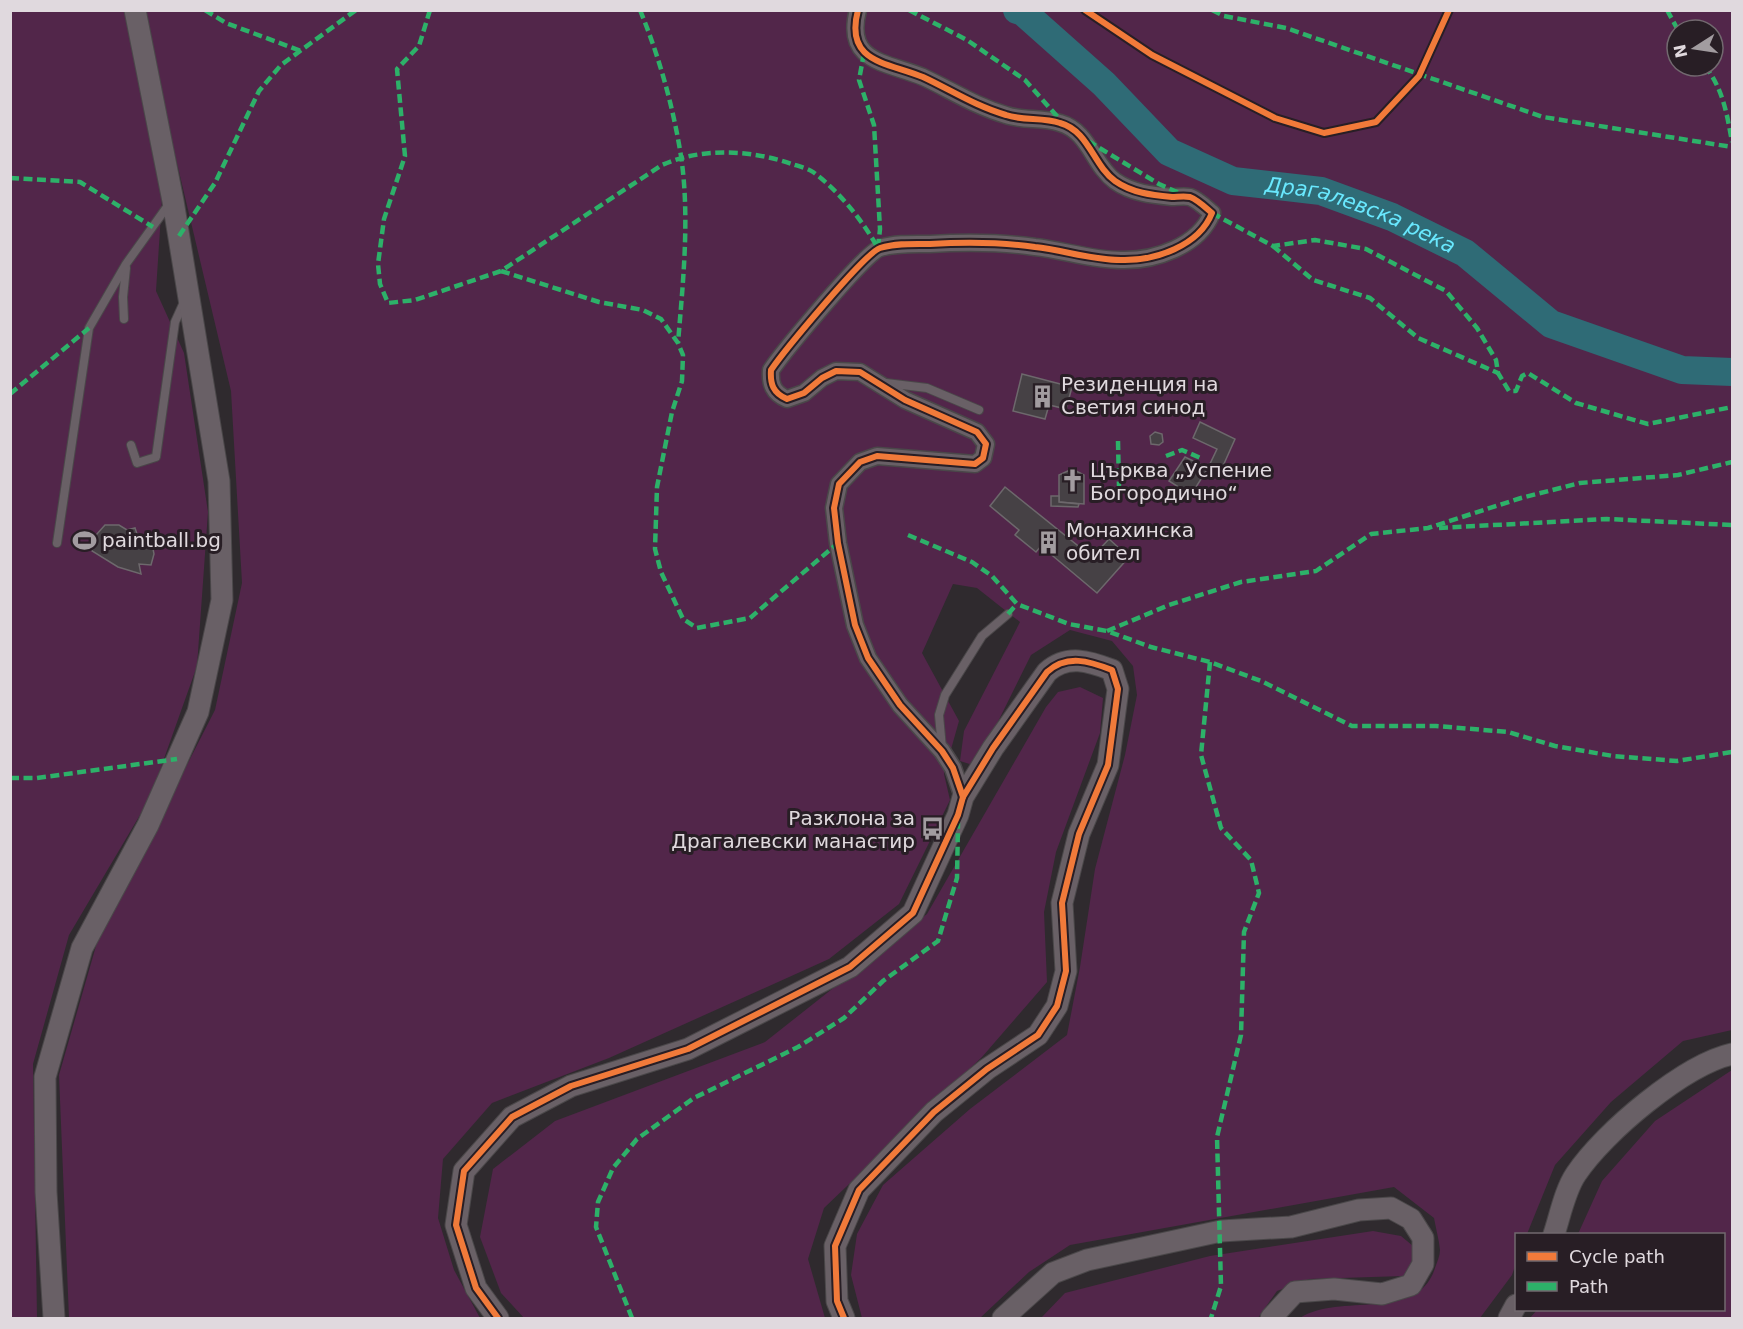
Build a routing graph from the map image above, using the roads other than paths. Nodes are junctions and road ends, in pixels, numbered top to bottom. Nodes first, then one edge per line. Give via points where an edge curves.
1 (135, 10) edge
2 (858, 10) edge
3 (173, 201) junction
4 (126, 264) junction
5 (188, 294) junction
6 (124, 319) dead end
7 (877, 381) junction
8 (979, 410) dead end
9 (131, 445) dead end
10 (57, 543) dead end
11 (1008, 614) dead end
12 (942, 751) junction
13 (963, 797) junction
14 (1732, 1054) edge
15 (1554, 1233) edge
16 (54, 1318) edge
17 (498, 1318) edge
18 (844, 1318) edge
19 (1003, 1318) edge
20 (1270, 1318) edge

1 - 3 street
2 - 7 street via 853,27 856,44 864,53 966,101 1008,116 1065,125 1085,140 1114,181 1134,192 1190,197 1212,213 1206,228 1187,244 1121,261 983,242 878,248 780,357 771,370 770,381 779,396 787,399 804,393 836,371 860,372
3 - 4 lane
3 - 5 street
4 - 6 lane
4 - 10 lane via 89,328
5 - 9 lane via 175,322 156,456 137,463
5 - 16 street via 219,481 222,600 198,711 148,825 82,948 45,1077 46,1192
7 - 8 lane via 927,388
7 - 12 street via 915,405 977,432 986,444 983,458 975,464 877,456 860,462 839,484 834,508 855,625 868,658 900,705
11 - 12 lane via 982,636 945,695 939,715
12 - 13 street
13 - 17 street via 913,913 850,967 688,1049 571,1086 512,1117 484,1148 464,1171 456,1225 476,1288
13 - 18 street via 993,748 1057,663 1090,662 1112,670 1118,689 1108,765 1079,834 1062,903 1066,971 1057,1006 1038,1035 987,1069 934,1112 859,1190 835,1246 837,1301
14 - 15 street via 1669,1084 1608,1136 1575,1175
19 - 20 street via 1053,1273 1087,1260 1221,1231 1291,1227 1359,1210 1391,1208 1411,1219 1423,1238 1423,1264 1411,1285 1382,1294 1334,1289 1295,1292

